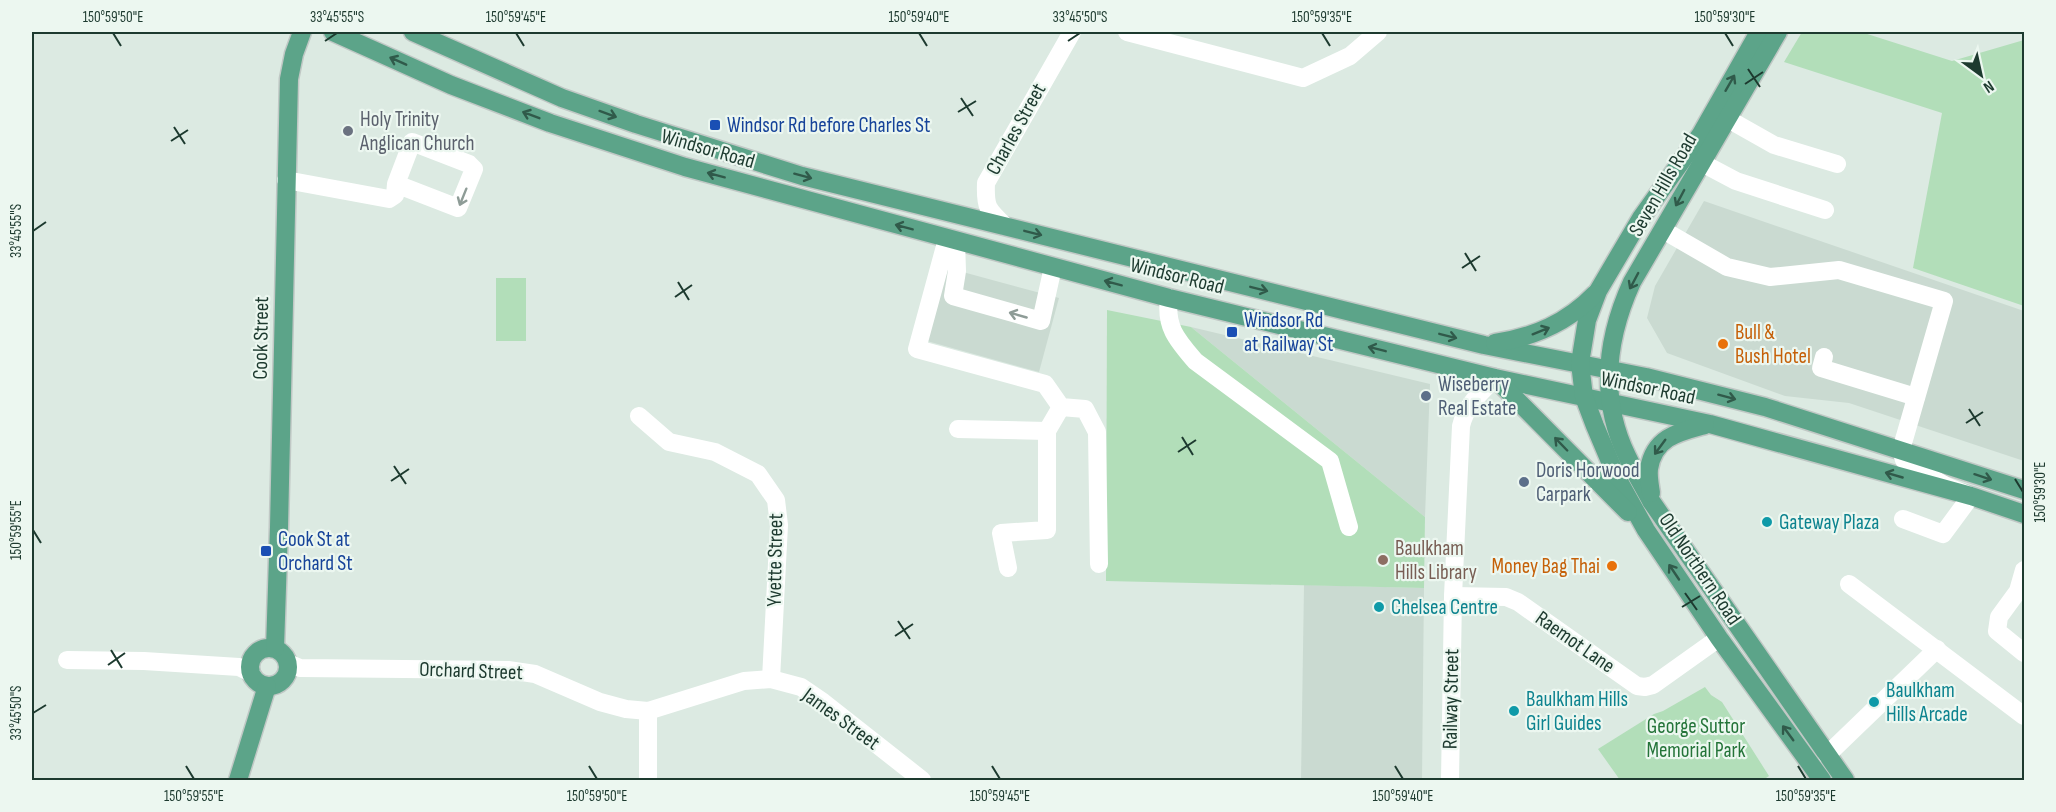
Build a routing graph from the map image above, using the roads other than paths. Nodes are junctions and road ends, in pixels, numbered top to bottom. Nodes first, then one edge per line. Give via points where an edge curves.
1 (302, 32) edge
2 (333, 32) edge
3 (413, 32) edge
4 (1072, 32) edge
5 (1127, 32) edge
6 (1378, 32) edge
7 (1759, 32) edge
8 (1778, 32) edge
9 (1728, 119) junction
10 (1702, 163) junction
11 (1838, 164) dead end
12 (286, 180) junction
13 (396, 184) dead end
14 (1825, 210) dead end
15 (1005, 226) junction
16 (1663, 230) junction
17 (952, 240) junction
18 (1053, 267) junction
19 (1598, 291) junction
20 (1169, 298) junction
21 (1484, 345) junction
22 (1824, 357) dead end
23 (1580, 363) junction
24 (1608, 369) junction
25 (1495, 378) junction
26 (1584, 397) junction
27 (1916, 397) junction
28 (1611, 403) junction
29 (1061, 407) junction
30 (639, 416) dead end
31 (1710, 424) junction
32 (958, 429) dead end
33 (1047, 431) junction
34 (1901, 450) junction
35 (2025, 490) edge
36 (1971, 496) junction
37 (1651, 501) junction
38 (2025, 514) edge
39 (1903, 519) dead end
40 (1349, 527) dead end
41 (1646, 530) junction
42 (1099, 564) dead end
43 (1008, 568) dead end
44 (2025, 570) edge
45 (1849, 584) dead end
46 (1453, 596) junction
47 (1719, 638) junction
48 (275, 648) junction
49 (1937, 649) junction
50 (2025, 653) edge
51 (66, 660) dead end
52 (288, 663) junction
53 (251, 673) junction
54 (771, 679) junction
55 (267, 686) junction
56 (648, 711) junction
57 (2025, 716) edge
58 (1827, 755) junction
59 (238, 780) edge
60 (648, 780) edge
61 (922, 780) edge
62 (1450, 780) edge
63 (1822, 780) edge
64 (1845, 780) edge

1 - 12 main road, Cook Street via 289,79
17 -> 2 main road, Windsor Road via 617,146 451,85
3 -> 15 main road, Windsor Road via 562,98 636,124 802,176
4 - 15 street, Charles Street via 986,183 990,212
5 - 6 street via 1303,78 1350,57
19 -> 7 main road, Seven Hills Road via 1641,218 1701,134
8 - 9 main road, Seven Hills Road
9 - 10 main road, Seven Hills Road
9 - 11 street via 1774,145
10 - 14 street via 1736,181
10 -> 16 main road, Seven Hills Road
12 - 13 street via 389,199 395,195
12 - 48 main road, Cook Street
15 -> 21 main road, Windsor Road
16 -> 24 main road, Seven Hills Road via 1620,309
16 - 27 street via 1727,267 1770,277 1839,270 1944,301
17 - 18 main road, Windsor Road
18 -> 17 street via 1041,321 953,296 957,271
17 - 29 street via 917,349 1045,384
20 -> 18 main road, Windsor Road
21 -> 19 main road via 1542,332 1583,307
19 - 23 main road, Seven Hills Road via 1587,320
25 -> 20 main road, Windsor Road
20 - 40 street via 1167,315 1172,328 1195,362 1330,461
21 - 23 main road, Windsor Road
22 - 27 street via 1821,368
23 - 24 main road, Windsor Road
23 - 26 main road, Old Northern Road
24 - 28 main road, Old Northern Road
24 -> 34 main road, Windsor Road via 1764,407
25 - 26 main road, Windsor Road
41 -> 25 main road
25 - 46 street, Railway Street via 1464,412 1461,426
26 - 28 main road, Windsor Road
26 - 41 main road, Old Northern Road via 1617,478
27 - 34 street
28 - 31 main road, Windsor Road
28 - 37 main road, Old Northern Road via 1626,455
29 - 33 street
29 - 42 street via 1085,410 1097,432
30 - 54 street, Yvette Street via 669,442 715,452 759,474 776,500 779,525
36 -> 31 main road, Windsor Road
31 -> 37 main road via 1668,436 1657,449 1649,469
32 - 33 street
33 - 43 street via 1047,530 1001,533
34 -> 35 main road, Windsor Road
34 - 36 street via 1908,464
36 - 38 main road, Windsor Road
36 - 39 street via 1943,534
37 - 58 main road, Old Northern Road
47 -> 41 main road, Old Northern Road
44 - 50 street via 2018,591 2000,617 1997,631
45 - 49 street
46 - 47 street, Raemot Lane via 1506,597 1518,602 1637,686 1653,685
46 - 62 street, Railway Street
63 -> 47 main road, Old Northern Road
48 - 52 main road
48 - 53 main road via 255,653
49 - 57 street
49 - 58 street
51 - 53 street via 239,667
52 - 55 main road via 281,682
52 - 56 street, Orchard Street via 300,668 508,670 535,674 600,702
53 - 55 main road
54 - 56 street, James Street via 744,681
54 - 61 street, James Street via 801,687
55 - 59 main road
56 - 60 street
58 - 64 main road, Old Northern Road

